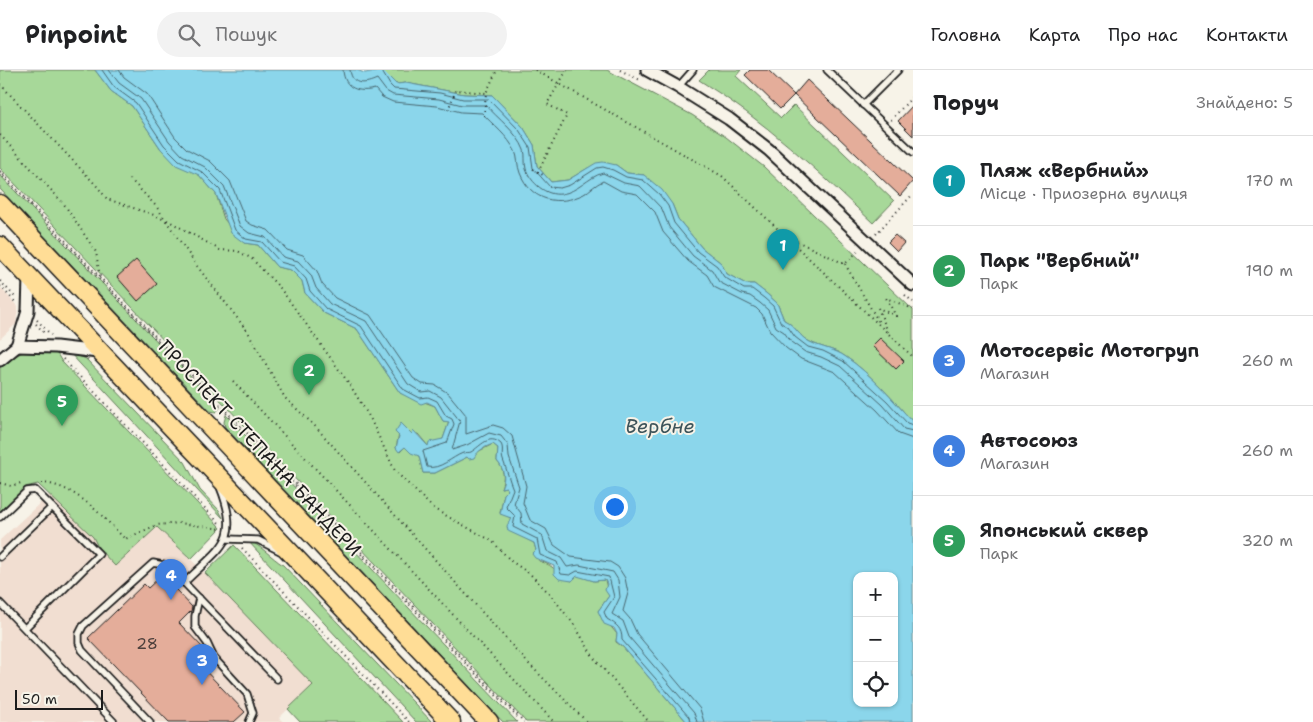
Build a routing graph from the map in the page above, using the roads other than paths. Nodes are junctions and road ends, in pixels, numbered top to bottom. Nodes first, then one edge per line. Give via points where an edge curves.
1 (647, 70) edge
2 (694, 70) edge
3 (827, 70) edge
4 (898, 70) edge
5 (678, 87) junction
6 (863, 105) junction
7 (913, 152) edge
8 (0, 204) edge
9 (0, 246) edge
10 (29, 278) junction
11 (913, 285) edge
12 (17, 346) junction
13 (98, 352) junction
14 (0, 360) edge
15 (214, 474) junction
16 (52, 506) junction
17 (0, 518) edge
18 (231, 539) junction
19 (0, 557) edge
20 (296, 560) junction
21 (184, 583) junction
22 (199, 598) junction
23 (0, 603) edge
24 (25, 628) junction
25 (277, 679) dead end
26 (114, 722) edge
27 (150, 722) edge
28 (249, 722) edge
29 (451, 722) edge
30 (489, 722) edge

1 - 5 street
2 - 5 lane
3 - 6 lane
4 - 6 lane
5 - 11 street via 729,119 769,150
6 - 7 lane
8 - 30 main road, ПРОСПЕКТ СТЕПАНА БАНДЕРИ
9 - 10 main road
10 - 12 street via 27,315
10 - 13 main road
12 - 13 street
12 - 14 street
13 - 15 main road
15 - 18 lane via 230,519
15 - 20 main road
16 - 17 lane via 39,492 31,489
16 - 19 lane
16 - 24 lane via 98,554
18 - 20 lane via 258,540
18 - 21 lane
20 - 29 main road
21 - 22 lane
21 - 27 lane via 168,566 153,563 83,626 79,634 82,650
22 - 25 lane
22 - 28 lane via 196,627 214,658 247,694 253,714
23 - 24 lane
24 - 26 lane

